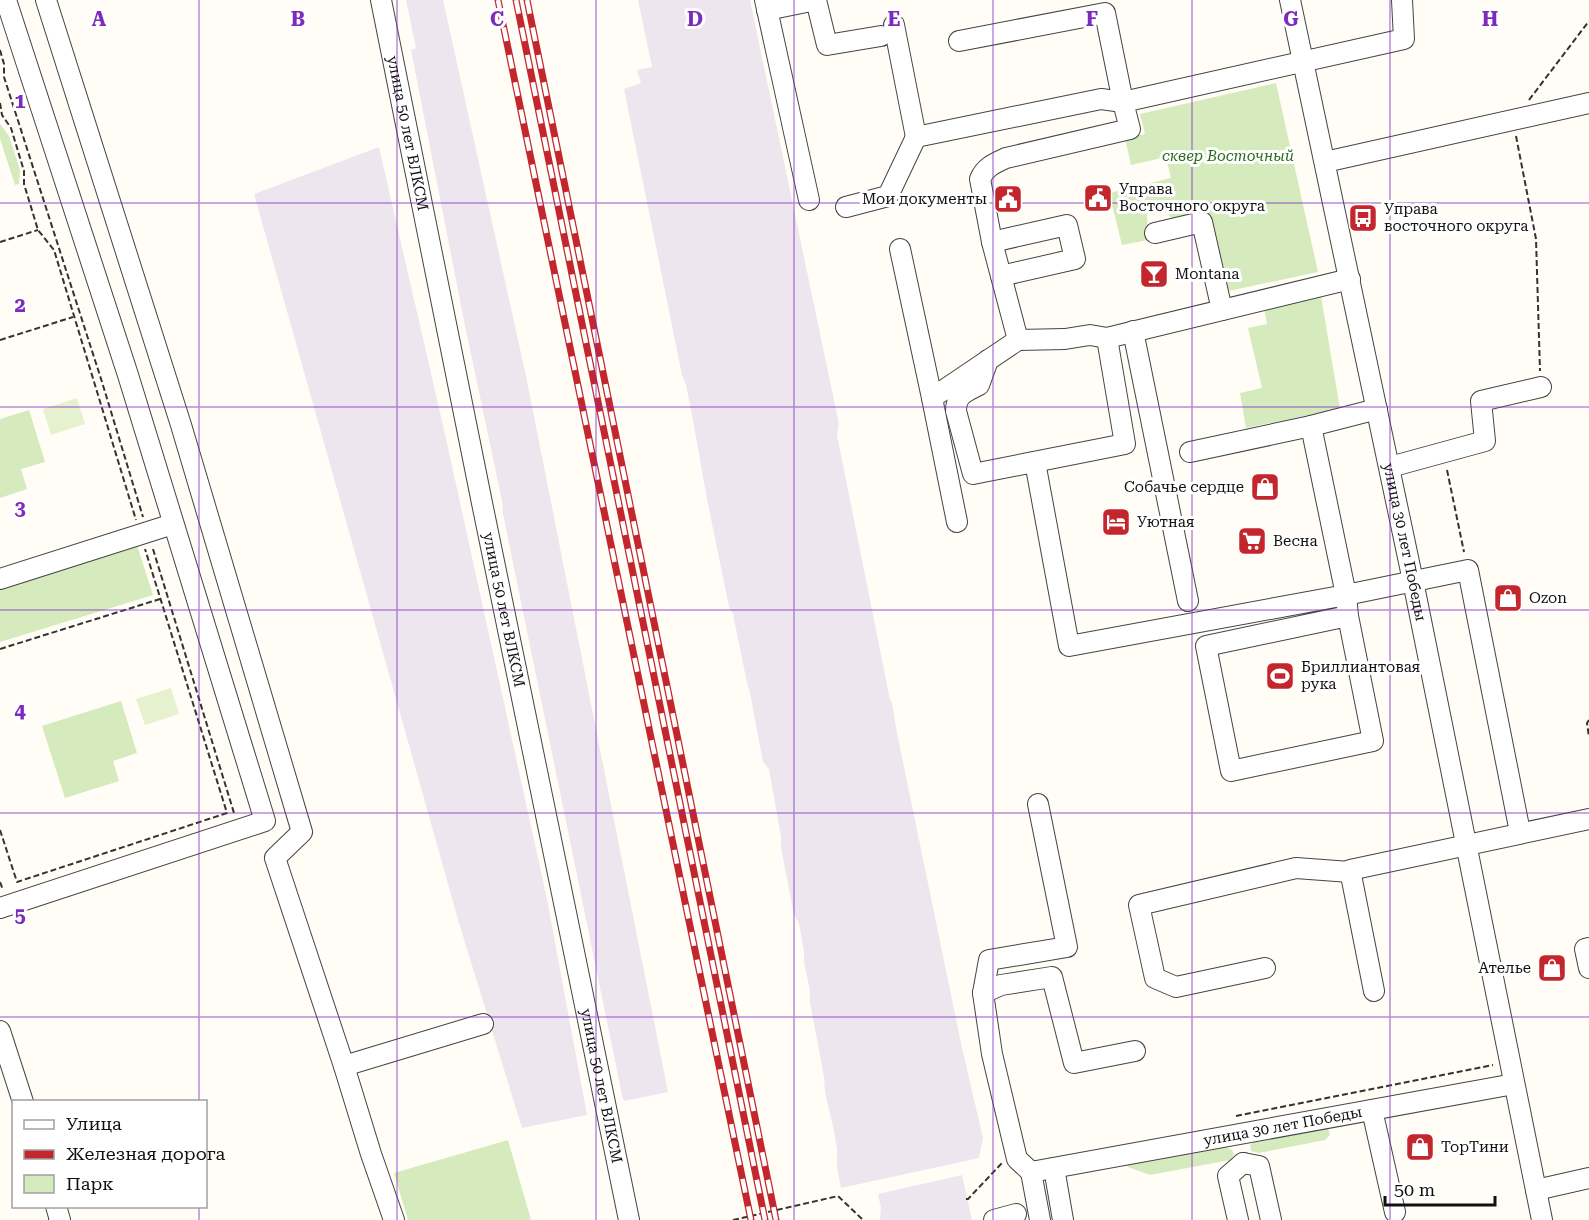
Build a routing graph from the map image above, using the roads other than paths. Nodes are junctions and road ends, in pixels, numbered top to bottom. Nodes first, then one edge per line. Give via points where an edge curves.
1 (6, 0) edge
2 (46, 0) edge
3 (381, 0) edge
4 (1290, 0) edge
5 (1402, 0) edge
6 (766, 5) edge
7 (959, 41) dead end
8 (1303, 61) junction
9 (1124, 102) junction
10 (1589, 103) edge
11 (916, 137) junction
12 (1325, 162) junction
13 (808, 200) dead end
14 (846, 207) dead end
15 (1155, 233) dead end
16 (992, 242) junction
17 (900, 249) dead end
18 (1001, 276) junction
19 (1350, 279) junction
20 (1222, 310) junction
21 (1133, 332) junction
22 (1107, 339) junction
23 (1018, 340) junction
24 (988, 360) junction
25 (1541, 387) road end
26 (932, 398) junction
27 (1377, 409) junction
28 (1311, 426) junction
29 (1190, 452) dead end
30 (1035, 462) junction
31 (1389, 467) junction
32 (957, 522) dead end
33 (173, 524) junction
34 (0, 579) edge
35 (1413, 581) junction
36 (1346, 595) junction
37 (1188, 601) dead end
38 (1348, 616) junction
39 (1038, 804) dead end
40 (1589, 819) edge
41 (1520, 832) junction
42 (1466, 844) junction
43 (1350, 872) junction
44 (0, 908) edge
45 (1589, 948) edge
46 (1265, 968) dead end
47 (1589, 968) edge
48 (1374, 992) dead end
49 (983, 993) junction
50 (483, 1024) dead end
51 (0, 1031) edge
52 (1135, 1052) dead end
53 (344, 1066) junction
54 (1514, 1084) junction
55 (23, 1100) edge
56 (1372, 1110) junction
57 (1232, 1126) junction
58 (1243, 1163) junction
59 (1024, 1166) junction
60 (1053, 1168) junction
61 (1589, 1178) edge
62 (1536, 1190) junction
63 (1395, 1212) dead end
64 (1016, 1215) dead end
65 (394, 1220) edge
66 (629, 1220) edge
67 (994, 1220) edge
68 (1040, 1220) edge
69 (1063, 1220) edge
70 (1238, 1220) edge
71 (1271, 1220) edge
72 (1542, 1220) edge

1 - 33 street
2 - 53 street via 181,425 302,832 275,858
3 - 66 street, улица 50 лет ВЛКСМ
4 - 8 street, улица 30 лет Победы
5 - 8 street via 1404,39
6 - 11 street via 816,0 827,45 888,30
6 - 13 street
7 - 9 street via 1105,13
8 - 9 street
8 - 12 street, улица 30 лет Победы
9 - 11 street via 1101,99
9 - 16 street via 1130,129 1006,158 989,166 980,179
10 - 12 street
11 - 14 street via 888,196
12 - 19 street, улица 30 лет Победы
15 - 20 street via 1202,222
16 - 18 street
16 - 18 street via 1067,225 1075,259
17 - 26 street
18 - 23 street
19 - 20 street
19 - 27 street, улица 30 лет Победы
20 - 21 street
21 - 22 street
21 - 37 street
22 - 23 street via 1090,335
22 - 30 street via 1125,444
23 - 24 street
24 - 26 street
24 - 30 street via 979,385 956,401 973,474
25 - 31 street via 1482,401 1485,441
26 - 32 street
27 - 28 street
27 - 31 street, улица 30 лет Победы
28 - 29 street
28 - 36 street
30 - 36 street via 1069,646
31 - 35 street, улица 30 лет Победы
33 - 34 street
33 - 44 street via 265,821
35 - 36 street
35 - 41 street via 1468,570
35 - 42 street, улица 30 лет Победы
36 - 38 street
38 - 38 street via 1373,741 1231,771 1206,646
39 - 49 street via 1067,947 989,960
40 - 41 street
41 - 42 street
42 - 43 street
42 - 54 street, улица 30 лет Победы
43 - 46 street via 1296,868 1139,905 1155,978 1176,987
43 - 48 street
45 - 47 street via 1585,949
49 - 52 street via 1001,985 1052,977 1074,1064
49 - 59 street via 992,1054
50 - 53 street
51 - 55 street
53 - 65 street
54 - 56 street, улица 30 лет Победы
54 - 62 street, улица 30 лет Победы
56 - 57 street, улица 30 лет Победы
56 - 63 street
57 - 58 street
57 - 60 street, улица 30 лет Победы
58 - 70 street via 1228,1176
58 - 71 street via 1260,1166
59 - 60 street, улица 30 лет Победы
59 - 68 street
60 - 69 street
61 - 62 street
62 - 72 street, улица 30 лет Победы
64 - 67 street

